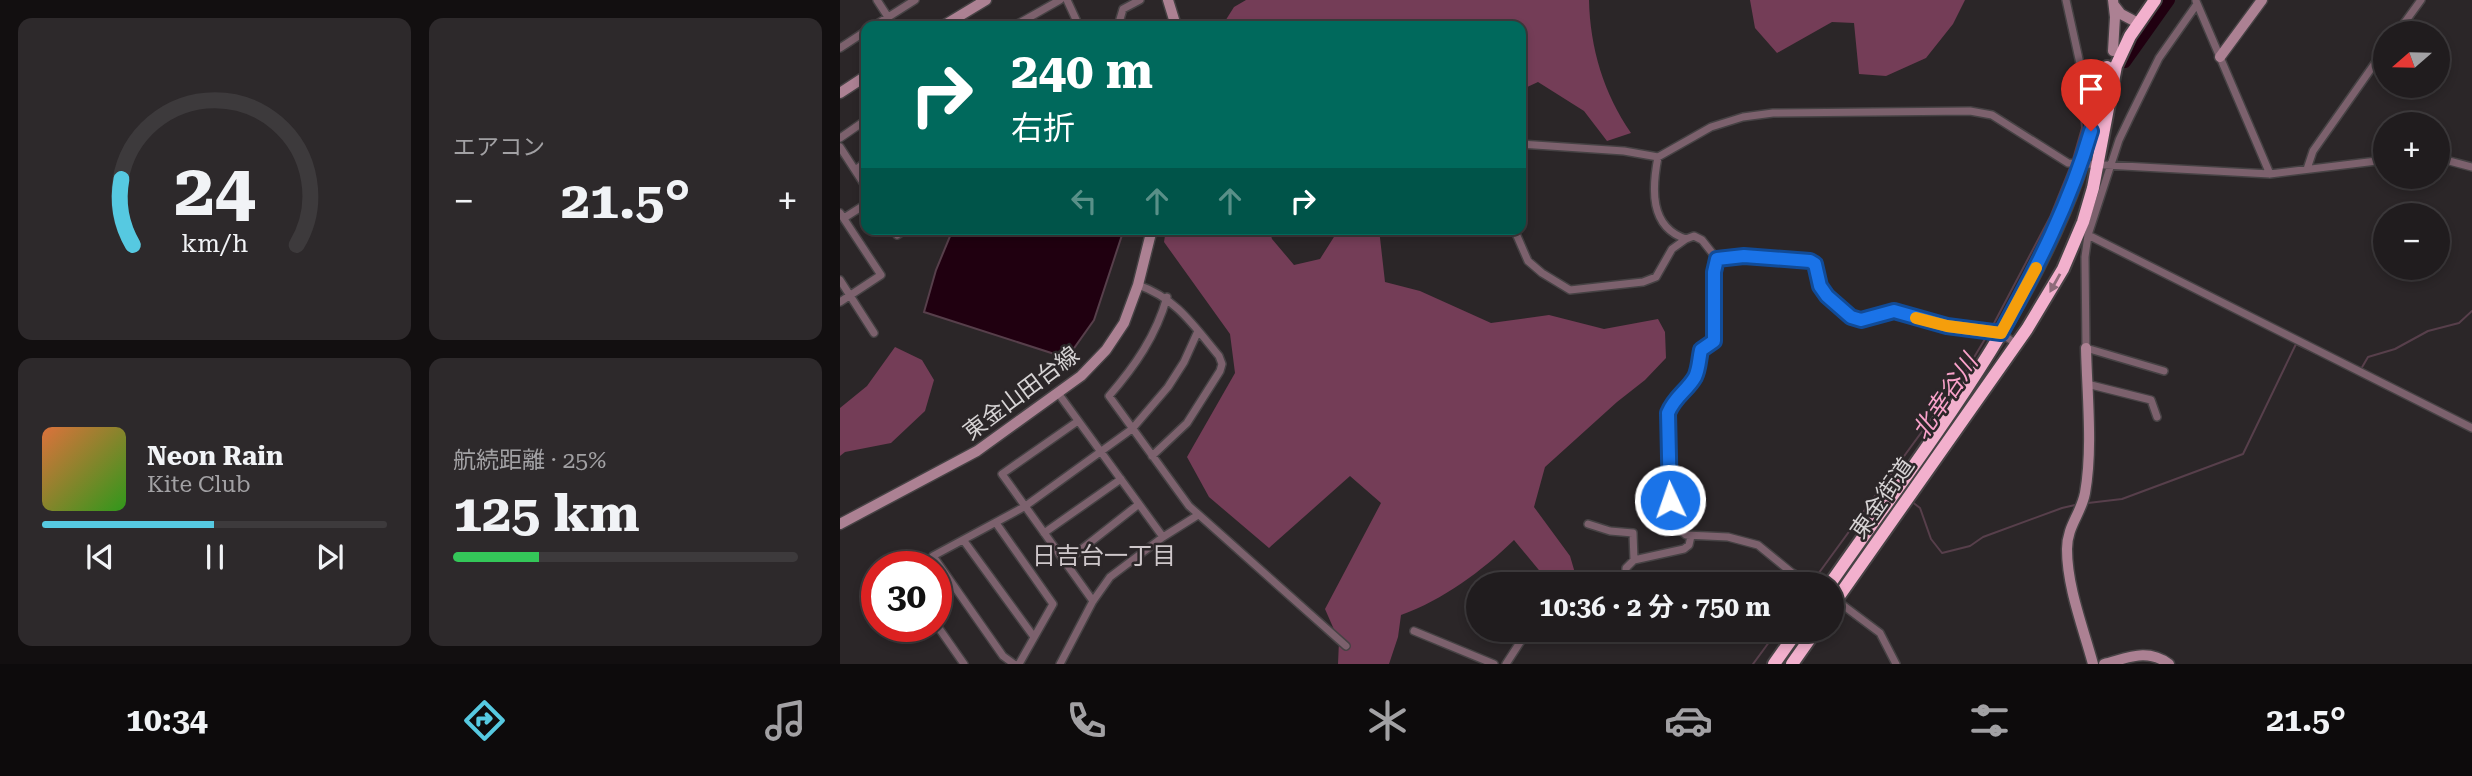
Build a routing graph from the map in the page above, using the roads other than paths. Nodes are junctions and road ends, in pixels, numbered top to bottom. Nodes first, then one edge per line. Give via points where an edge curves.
1 (877, 0) edge
2 (915, 0) edge
3 (986, 0) edge
4 (1060, 0) edge
5 (1067, 0) edge
6 (1140, 0) edge
7 (1168, 0) edge
8 (2066, 0) edge
9 (2145, 0) edge
10 (2155, 0) edge
11 (2262, 0) edge
12 (2421, 0) edge
13 (2196, 2) edge
14 (1126, 3) edge
15 (2113, 3) edge
16 (888, 17) junction
17 (882, 21) edge
18 (951, 21) edge
19 (1023, 21) edge
20 (1077, 21) edge
21 (1119, 21) edge
22 (1174, 21) edge
23 (2406, 21) edge
24 (2135, 22) junction
25 (861, 34) edge
26 (840, 48) edge
27 (2113, 51) junction
28 (2220, 57) junction
29 (2373, 66) edge
30 (861, 79) edge
31 (840, 93) edge
32 (2097, 111) junction
33 (861, 123) edge
34 (840, 138) edge
35 (1526, 144) edge
36 (840, 147) edge
37 (1658, 157) junction
38 (2373, 161) edge
39 (2450, 162) edge
40 (2081, 164) junction
41 (861, 166) edge
42 (2097, 166) junction
43 (2112, 166) junction
44 (2472, 167) edge
45 (2307, 169) junction
46 (855, 170) junction
47 (2270, 174) junction
48 (861, 179) edge
49 (861, 206) edge
50 (842, 216) edge
51 (1150, 235) edge
52 (1517, 235) edge
53 (2088, 235) junction
54 (1686, 239) junction
55 (2070, 253) junction
56 (2085, 257) junction
57 (1717, 259) junction
58 (840, 280) edge
59 (1138, 285) junction
60 (850, 296) junction
61 (1167, 297) junction
62 (840, 302) edge
63 (1198, 331) junction
64 (874, 333) dead end
65 (2001, 333) junction
66 (2016, 344) junction
67 (2086, 348) junction
68 (2164, 371) dead end
69 (2087, 384) junction
70 (1058, 393) junction
71 (2157, 417) dead end
72 (1078, 421) junction
73 (2472, 428) edge
74 (1132, 429) junction
75 (1101, 452) junction
76 (1152, 456) junction
77 (1121, 479) junction
78 (1139, 504) junction
79 (1024, 507) junction
80 (1198, 515) junction
81 (996, 523) junction
82 (840, 524) edge
83 (1588, 524) dead end
84 (1044, 533) junction
85 (1691, 536) junction
86 (1163, 537) junction
87 (964, 541) junction
88 (943, 551) edge
89 (1634, 561) junction
90 (1065, 563) junction
91 (1626, 572) edge
92 (1791, 572) edge
93 (1838, 572) edge
94 (952, 583) edge
95 (1844, 587) edge
96 (1093, 601) junction
97 (1844, 608) edge
98 (1414, 631) dead end
99 (1034, 637) junction
100 (949, 642) edge
101 (1520, 642) edge
102 (1790, 642) edge
103 (1808, 642) edge
104 (1346, 646) dead end
105 (964, 664) edge
106 (1016, 664) edge
107 (1060, 664) edge
108 (1494, 664) edge
109 (1506, 664) edge
110 (1774, 664) edge
111 (1792, 664) edge
112 (1896, 664) edge
113 (2093, 664) edge
114 (2104, 664) edge
115 (2169, 664) edge

1 - 16 street
2 - 16 street
3 - 18 street
4 - 19 street
5 - 20 street
6 - 14 street
7 - 22 street
8 - 32 street via 2086,91
9 - 24 highway, 東金街道
10 - 24 highway, 東金街道
11 - 28 street
12 - 23 street
13 - 28 street
13 - 43 street via 2159,58 2119,140
14 - 21 street
15 - 24 street via 2120,14
15 - 27 street
16 - 17 street
24 - 27 highway, 東金街道
24 - 42 highway, 東金街道 via 2116,66
25 - 26 street
27 - 32 highway, 東金街道
28 - 47 street
29 - 45 street via 2313,151
30 - 31 street
32 - 40 highway, 東金街道
33 - 34 street
35 - 37 street via 1623,150
36 - 46 street
37 - 40 street via 1711,127 1743,117 1970,111 1992,115 2059,159
37 - 54 street via 1655,207 1669,232
38 - 45 street
39 - 44 street
40 - 42 street
40 - 65 highway, 東金街道 via 2061,216
41 - 46 street
42 - 43 street
42 - 55 highway, 東金街道
43 - 47 street
43 - 53 street
45 - 47 street
46 - 48 street
49 - 50 street
50 - 60 street via 881,275
51 - 59 street, 東金山田台線
52 - 54 street via 1528,261 1570,290 1656,277 1672,249
53 - 56 street
53 - 73 street
54 - 57 street via 1698,236
55 - 56 street
55 -> 66 highway, 東金街道
56 - 67 street
57 - 65 street via 1744,256 1810,261 1827,296 1861,320 1894,311
57 - 85 street via 1714,341 1701,350 1693,381 1668,413 1670,500 1680,530
58 - 60 street
59 - 61 street
59 - 70 street, 東金山田台線 via 1111,344
60 - 62 street
60 - 64 street
61 - 63 street
61 - 74 street via 1138,362 1110,397
63 - 74 street via 1168,387
63 - 76 street via 1219,356 1220,371 1187,423
65 - 66 street
65 - 93 highway, 東金街道
66 - 95 highway, 東金街道
67 - 68 street
67 - 69 street
69 - 71 street via 2151,400
69 - 113 street via 2085,496 2067,546
70 - 72 street
70 - 82 street, 東金山田台線 via 969,456
72 - 75 street
72 - 79 street via 1002,474
74 - 75 street
74 - 76 street
75 - 77 street
75 - 79 street
76 - 80 street
77 - 78 street
77 - 84 street
78 - 86 street
78 - 90 street
79 - 81 street
79 - 84 street
80 - 86 street
80 - 104 street
81 - 87 street
81 - 99 street via 1053,604
83 - 89 street via 1633,533
84 - 90 street
85 - 89 street via 1684,549
85 - 92 street via 1728,537 1758,545
86 - 96 street via 1110,577
87 - 88 street
87 - 99 street
89 - 91 street
90 - 96 street
94 - 106 street via 1003,656
96 - 107 street
97 - 112 street via 1880,633
98 - 108 street
99 - 106 street
100 - 105 street
101 - 109 street
102 - 110 highway
103 - 111 highway
114 - 115 street via 2146,655

